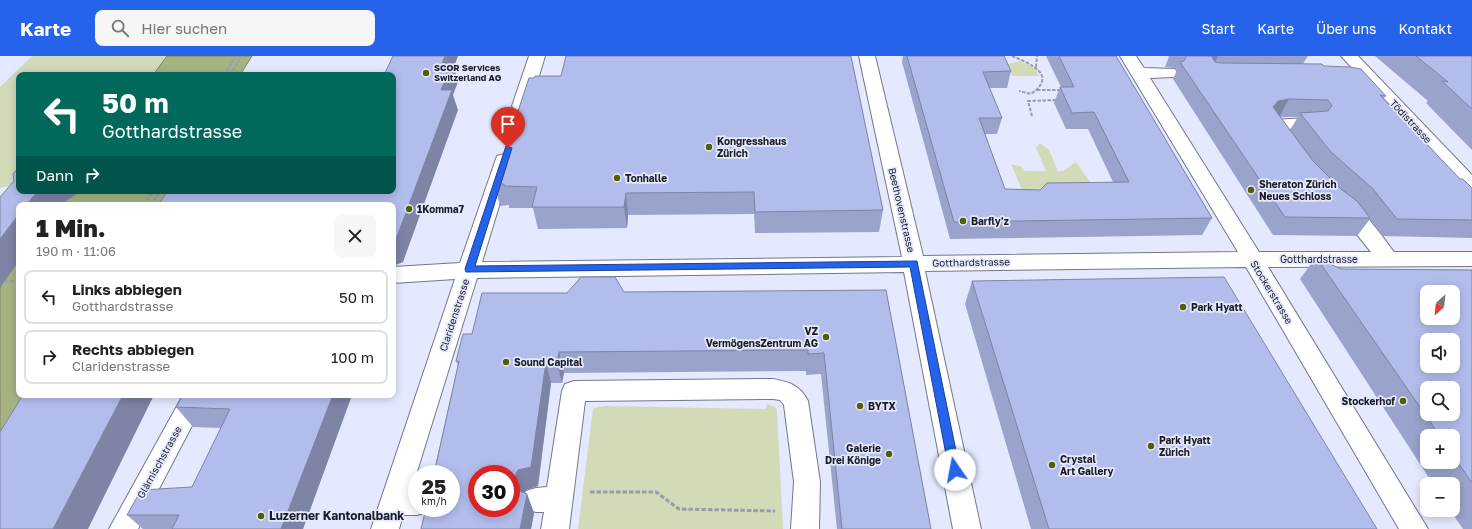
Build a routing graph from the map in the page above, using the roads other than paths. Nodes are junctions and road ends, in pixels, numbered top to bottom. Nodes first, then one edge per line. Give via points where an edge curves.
1 (867, 56) edge
2 (1350, 56) edge
3 (536, 60) edge
4 (1133, 64) edge
5 (1169, 73) dead end
6 (1346, 75) edge
7 (1367, 75) junction
8 (516, 123) edge
9 (1311, 123) edge
10 (509, 145) edge
11 (1296, 155) edge
12 (1472, 186) edge
13 (1332, 196) edge
14 (1253, 259) junction
15 (1388, 259) junction
16 (1472, 259) edge
17 (914, 264) junction
18 (469, 269) junction
19 (396, 275) edge
20 (194, 398) edge
21 (405, 503) edge
22 (806, 520) edge
23 (123, 529) edge
24 (385, 529) edge
25 (555, 529) edge
26 (967, 529) edge
27 (1414, 529) edge

1 - 17 street, Beethovenstrasse
2 - 7 street, Tödistrasse
3 - 8 street
4 - 5 street
4 - 14 street, Stockerstrasse
6 - 7 street
7 - 12 street, Tödistrasse
9 - 11 street via 1274,124
10 - 18 street, Claridenstrasse
13 - 15 street via 1352,213
14 - 15 street, Gotthardstrasse
14 - 17 street, Gotthardstrasse
14 - 27 street, Stockerstrasse
15 - 16 street, Gotthardstrasse
17 - 18 street, Gotthardstrasse
17 - 26 street, Beethovenstrasse
18 - 19 street via 437,274
18 - 21 street, Claridenstrasse
20 - 23 street, Glärnischstrasse
21 - 24 street, Claridenstrasse
22 - 25 street via 807,482 796,401 787,392 773,389 574,391 552,497

